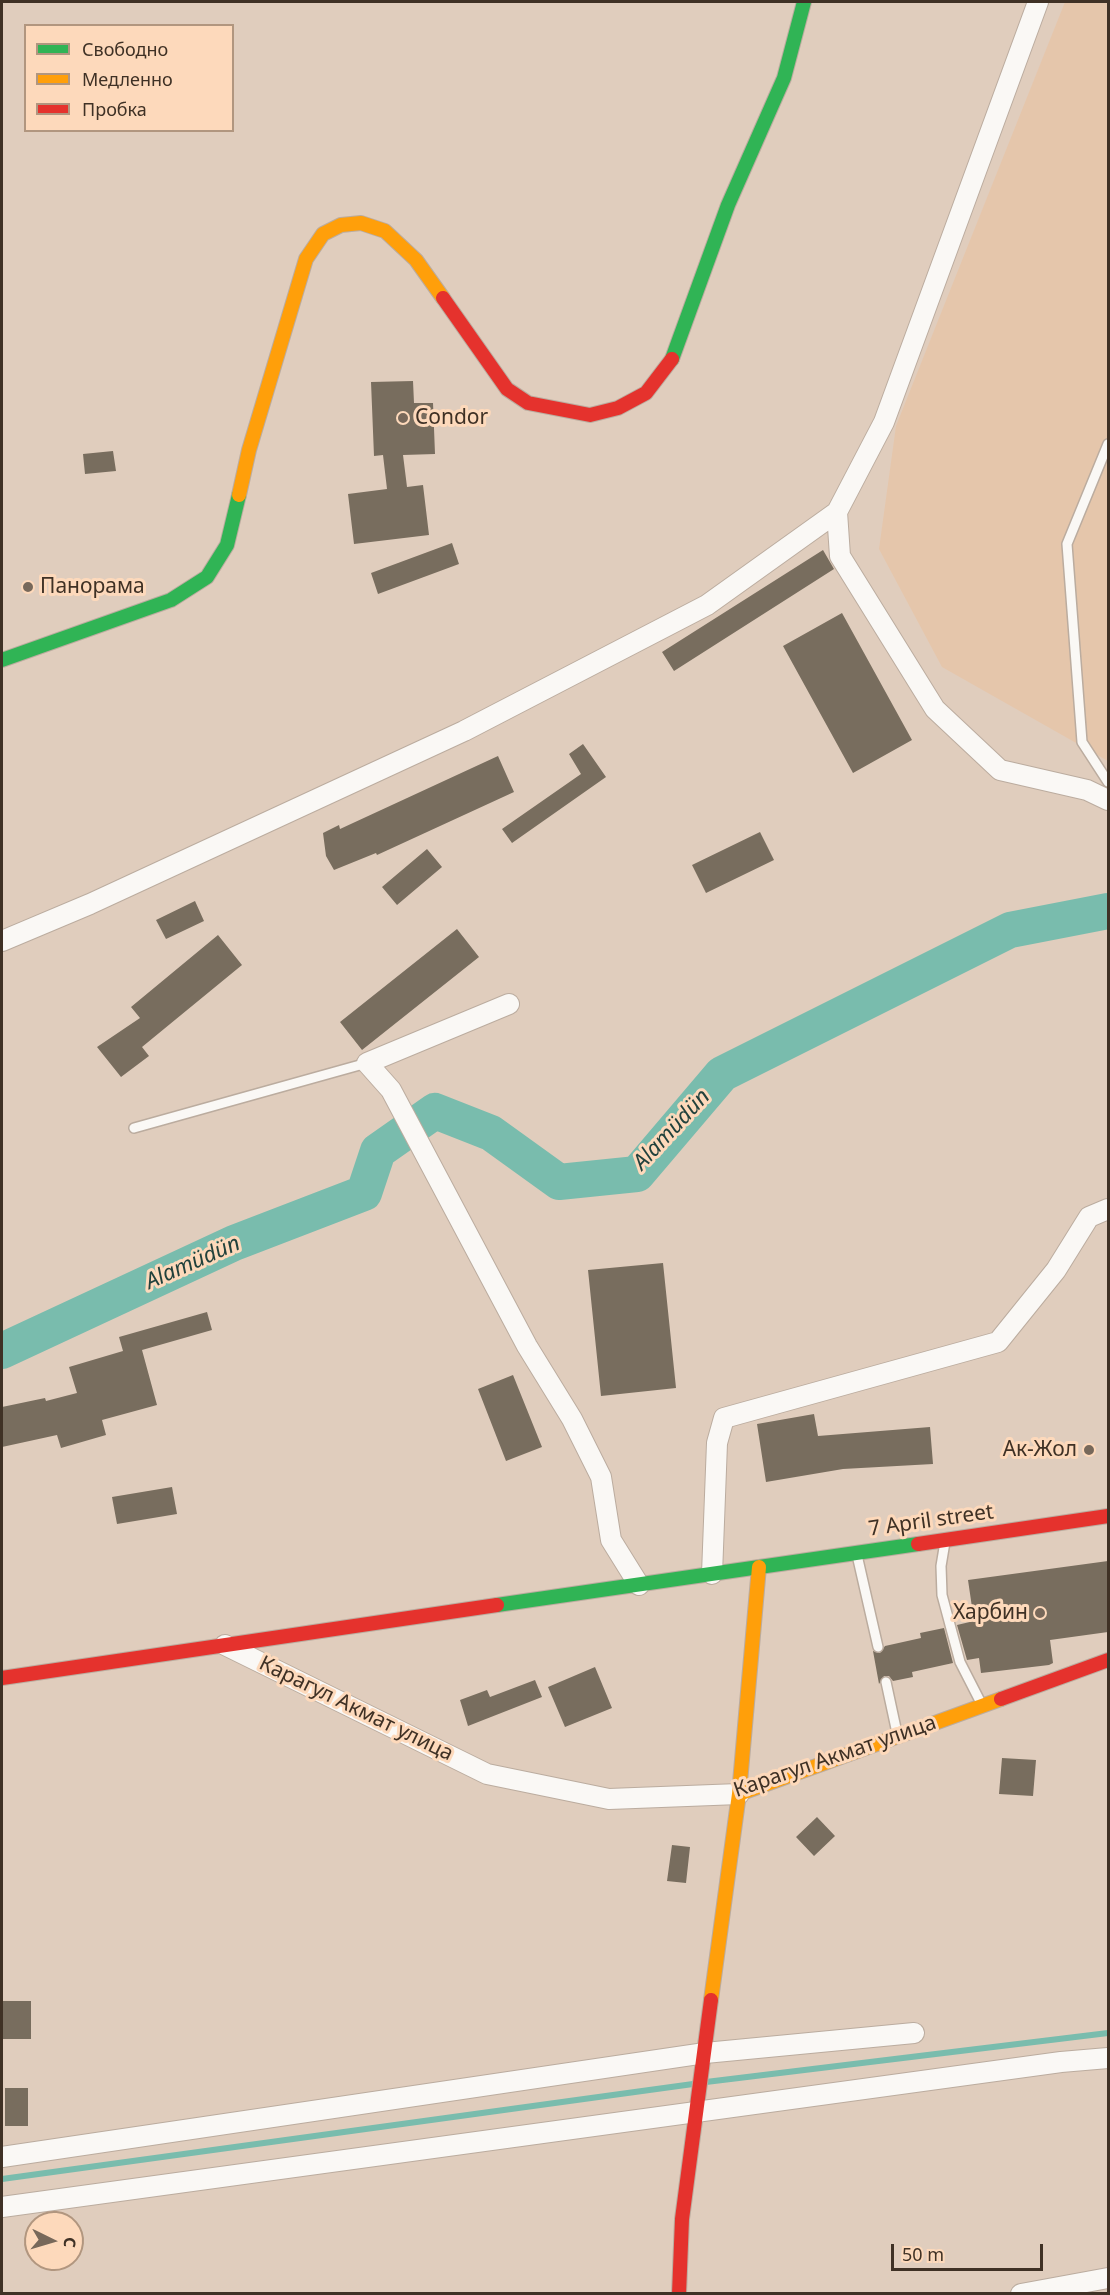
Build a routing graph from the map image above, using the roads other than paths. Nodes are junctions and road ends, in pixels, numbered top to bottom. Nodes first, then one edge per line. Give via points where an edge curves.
1 (804, 2) edge
2 (1038, 2) edge
3 (1108, 444) edge
4 (837, 512) junction
5 (2, 660) edge
6 (1108, 782) edge
7 (1108, 800) edge
8 (2, 940) edge
9 (509, 1004) dead end
10 (367, 1063) junction
11 (134, 1128) dead end
12 (1108, 1209) edge
13 (1108, 1516) edge
14 (946, 1540) junction
15 (857, 1553) junction
16 (759, 1567) junction
17 (712, 1574) junction
18 (639, 1585) junction
19 (225, 1645) junction
20 (878, 1647) dead end
21 (1108, 1660) edge
22 (2, 1678) edge
23 (886, 1682) dead end
24 (983, 1706) junction
25 (898, 1736) junction
26 (739, 1794) junction
27 (914, 2033) dead end
28 (1108, 2058) edge
29 (704, 2060) junction
30 (697, 2105) junction
31 (2, 2157) edge
32 (2, 2207) edge
33 (1108, 2278) edge
34 (679, 2294) edge
35 (1021, 2294) edge

1 - 5 street via 784,78 728,205 675,355 646,393 618,408 590,415 528,403 507,388 416,260 385,231 362,223 341,225 323,234 306,259 249,450 227,545 207,577 171,600
2 - 4 street via 884,422
3 - 6 lane via 1067,544 1082,742
4 - 7 street via 840,556 934,709 1000,770 1087,790
4 - 8 street via 707,605 474,725 90,904
9 - 10 street
10 - 11 lane
10 - 18 street via 392,1090 527,1346 572,1419 601,1477 612,1540
12 - 17 street via 1089,1217 1056,1270 999,1342 724,1418 717,1443
13 - 14 street, 7 April street
14 - 15 street, 7 April street
14 - 24 lane via 941,1566 942,1595 960,1662
15 - 16 street, 7 April street
15 - 20 lane
16 - 17 street, 7 April street
16 - 26 street
17 - 18 street, 7 April street
18 - 19 street, 7 April street
19 - 22 street, 7 April street
19 - 26 street, Карагул Акмат улица via 487,1774 609,1798
21 - 24 street, Карагул Акмат улица
23 - 25 lane
24 - 25 street, Карагул Акмат улица
25 - 26 street, Карагул Акмат улица
26 - 29 street
27 - 29 street
28 - 30 street
29 - 30 street
29 - 31 street
30 - 32 street
30 - 34 street via 682,2219
33 - 35 street

